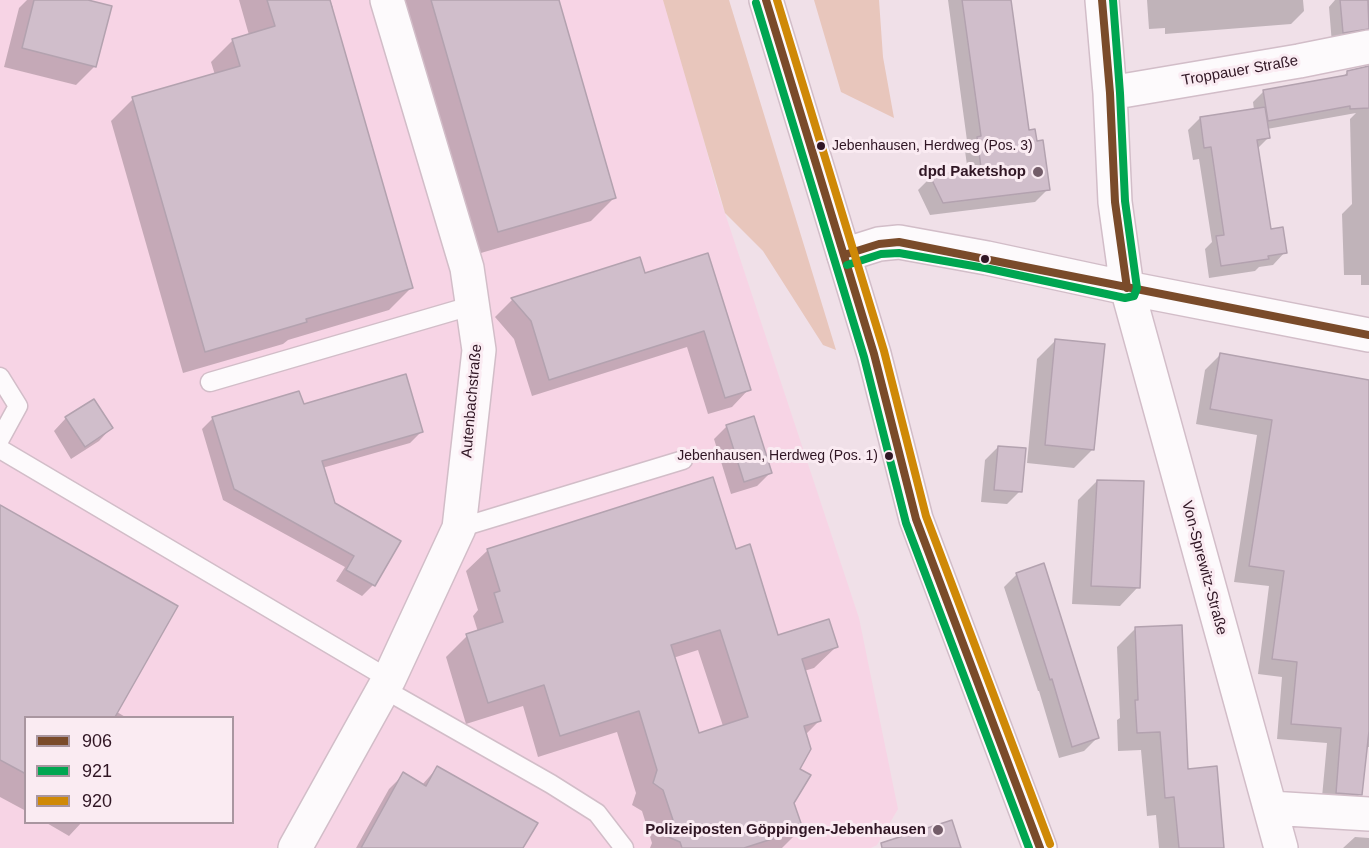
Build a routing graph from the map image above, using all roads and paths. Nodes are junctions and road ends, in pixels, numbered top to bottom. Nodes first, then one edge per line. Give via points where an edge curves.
1 (387, 0) edge
2 (766, 0) edge
3 (1102, 0) edge
4 (1369, 47) edge
5 (1110, 93) junction
6 (844, 255) junction
7 (1126, 288) junction
8 (474, 305) junction
9 (1369, 335) edge
10 (0, 377) edge
11 (210, 382) dead end
12 (0, 439) edge
13 (0, 449) edge
14 (683, 460) dead end
15 (459, 528) junction
16 (387, 684) junction
17 (1270, 808) junction
18 (1369, 814) edge
19 (295, 848) edge
20 (624, 848) edge
21 (1040, 848) edge
22 (1281, 848) edge

1 - 8 street, Autenbachstraße via 467,268
2 - 6 street
3 - 5 street, Von-Sprewitz-Straße
4 - 5 street, Troppauer Straße
5 - 7 street, Von-Sprewitz-Straße via 1115,202
6 - 7 street via 899,242
6 - 21 street via 916,519
7 - 9 street
7 - 17 street, Von-Sprewitz-Straße
8 - 11 lane
8 - 15 street, Autenbachstraße via 479,350
10 - 12 lane via 18,406
13 - 16 lane
14 - 15 lane
15 - 16 street, Autenbachstraße
16 - 19 street, Autenbachstraße
16 - 20 lane via 597,813
17 - 18 street
17 - 22 street, Von-Sprewitz-Straße

